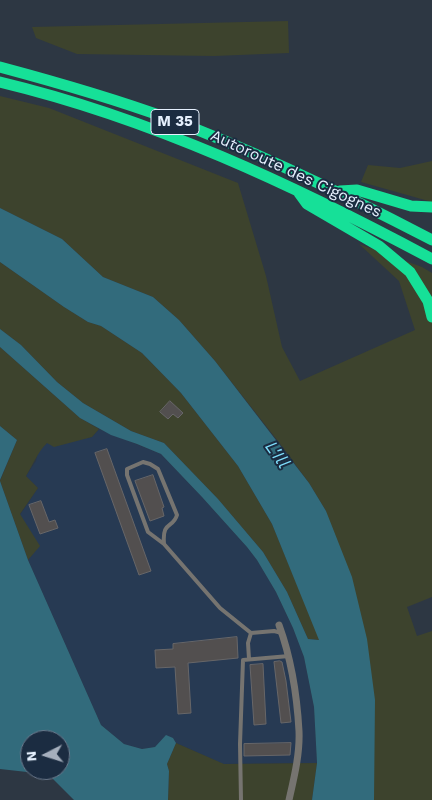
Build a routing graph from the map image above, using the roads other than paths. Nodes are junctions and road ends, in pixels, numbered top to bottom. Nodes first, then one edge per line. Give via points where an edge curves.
1 (3, 67) edge
2 (0, 82) edge
3 (294, 188) junction
4 (338, 192) junction
5 (432, 207) edge
6 (432, 240) edge
7 (432, 258) edge
8 (432, 317) edge
9 (164, 544) junction
10 (279, 625) dead end
11 (251, 633) junction
12 (282, 634) junction
13 (289, 656) junction
14 (249, 659) junction
15 (241, 800) edge
16 (289, 800) edge

1 - 4 highway, Autoroute des Cigognes / M 35 via 156,114 236,145
2 - 3 highway, Autoroute des Cigognes / M 35 via 76,103 148,128
3 - 7 highway, Autoroute des Cigognes / M 35
3 - 8 highway via 307,204 379,246 410,272 428,301
4 - 5 highway via 357,190 411,206
4 - 6 highway, Autoroute des Cigognes / M 35
9 - 9 lane via 163,534 176,515 158,469 143,462 127,469 127,475 148,532
9 - 11 lane via 220,608
10 - 12 street
11 - 12 lane via 274,631
11 - 14 lane
12 - 13 street
13 - 14 lane
13 - 16 street via 299,732
14 - 15 lane via 243,660

